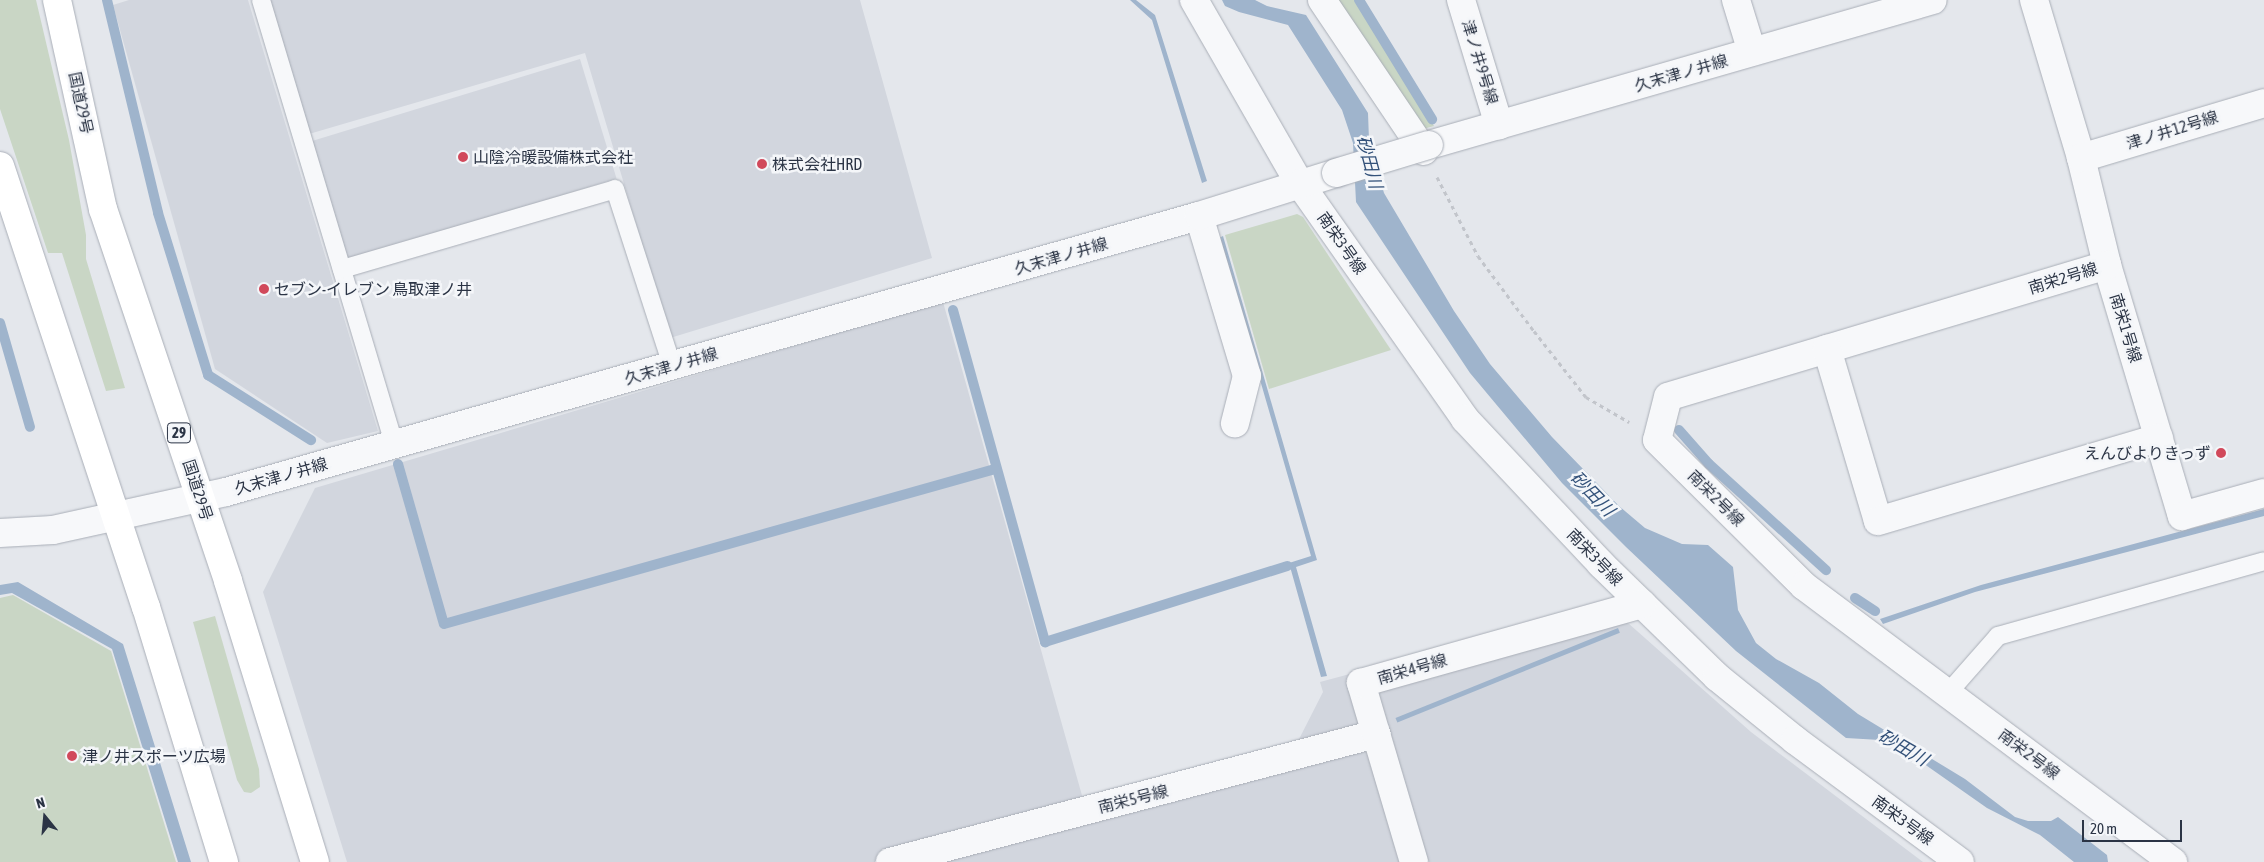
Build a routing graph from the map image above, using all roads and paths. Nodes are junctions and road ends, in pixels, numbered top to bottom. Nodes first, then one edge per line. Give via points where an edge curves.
1 (57, 0) edge
2 (261, 0) edge
3 (1194, 0) edge
4 (1322, 0) edge
5 (1461, 0) edge
6 (1736, 0) edge
7 (1933, 0) edge
8 (2034, 0) edge
9 (1752, 52) junction
10 (2264, 103) edge
11 (1498, 125) junction
12 (1427, 148) junction
13 (2081, 158) junction
14 (1, 170) edge
15 (1300, 184) junction
16 (1199, 216) junction
17 (2106, 265) junction
18 (342, 269) junction
19 (1827, 349) junction
20 (672, 366) junction
21 (1235, 423) dead end
22 (2159, 438) junction
23 (1657, 440) junction
24 (394, 444) junction
25 (2264, 493) edge
26 (200, 497) junction
27 (115, 516) junction
28 (0, 532) edge
29 (2264, 561) edge
30 (1642, 604) junction
31 (1948, 693) junction
32 (1376, 734) junction
33 (224, 862) edge
34 (315, 862) edge
35 (890, 862) edge
36 (1414, 862) edge
37 (1960, 862) edge
38 (2173, 862) edge

1 - 26 highway, 国道29号 / 29 via 103,209
2 - 18 lane
3 - 15 street, 南栄3号線
4 - 12 street
5 - 11 street, 津ノ井9号線
6 - 9 street
7 - 9 street, 久末津ノ井線
8 - 13 street, 南栄1号線
9 - 11 street, 久末津ノ井線
10 - 13 street, 津ノ井12号線
11 - 12 street, 久末津ノ井線
12 - 15 street, 久末津ノ井線, bridge
12 - 23 path via 1478,256 1586,397
13 - 17 street, 南栄1号線
14 - 27 highway
15 - 16 street, 久末津ノ井線
15 - 30 street, 南栄3号線 via 1465,419
16 - 20 street, 久末津ノ井線
16 - 21 street via 1247,376
17 - 19 street, 南栄2号線
17 - 22 street, 南栄1号線
18 - 20 lane via 615,189
18 - 24 lane
19 - 22 street via 1878,521
19 - 23 street, 南栄2号線 via 1668,397
20 - 24 street, 久末津ノ井線
22 - 25 street, 南栄1号線 via 2182,516
23 - 31 street, 南栄2号線 via 1804,586
24 - 26 street, 久末津ノ井線
26 - 27 street, 久末津ノ井線
26 - 34 highway, 国道29号 / 29
27 - 28 street, 久末津ノ井線 via 53,530
27 - 33 highway
29 - 31 lane via 1998,636
30 - 32 street, 南栄4号線 via 1361,683
30 - 37 street, 南栄3号線 via 1724,683 1795,740
31 - 38 street, 南栄2号線
32 - 35 street, 南栄5号線
32 - 36 street, 南栄4号線

